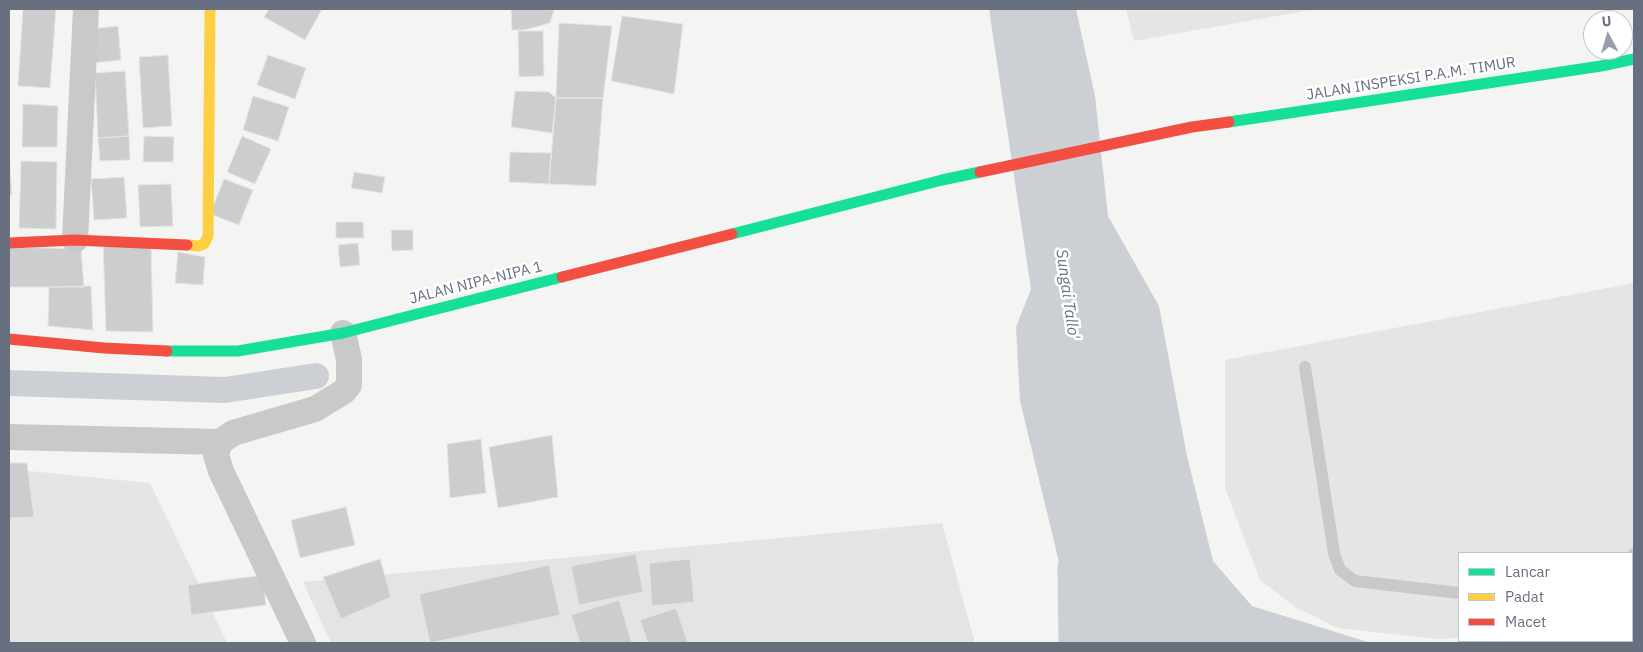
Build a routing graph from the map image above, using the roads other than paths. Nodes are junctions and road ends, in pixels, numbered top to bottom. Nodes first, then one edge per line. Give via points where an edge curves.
1 (86, 9) edge
2 (210, 9) edge
3 (1634, 59) edge
4 (942, 180) joint
5 (74, 240) junction
6 (9, 243) edge
7 (342, 332) junction
8 (9, 339) edge
9 (1305, 367) dead end
10 (9, 437) edge
11 (220, 442) junction
12 (1458, 593) edge
13 (303, 643) edge

1 - 5 street
2 - 5 street via 206,242 200,246
3 - 4 street, JALAN INSPEKSI P.A.M. TIMUR via 1192,127
4 - 7 street, JALAN NIPA-NIPA 1
5 - 6 street
7 - 8 street, JALAN NIPA-NIPA 1 via 238,351 180,352
7 - 11 street via 349,359 349,384 343,392 316,409 233,433
9 - 12 lane via 1334,553 1340,570 1355,581
10 - 11 street
11 - 13 street via 216,455 221,471

